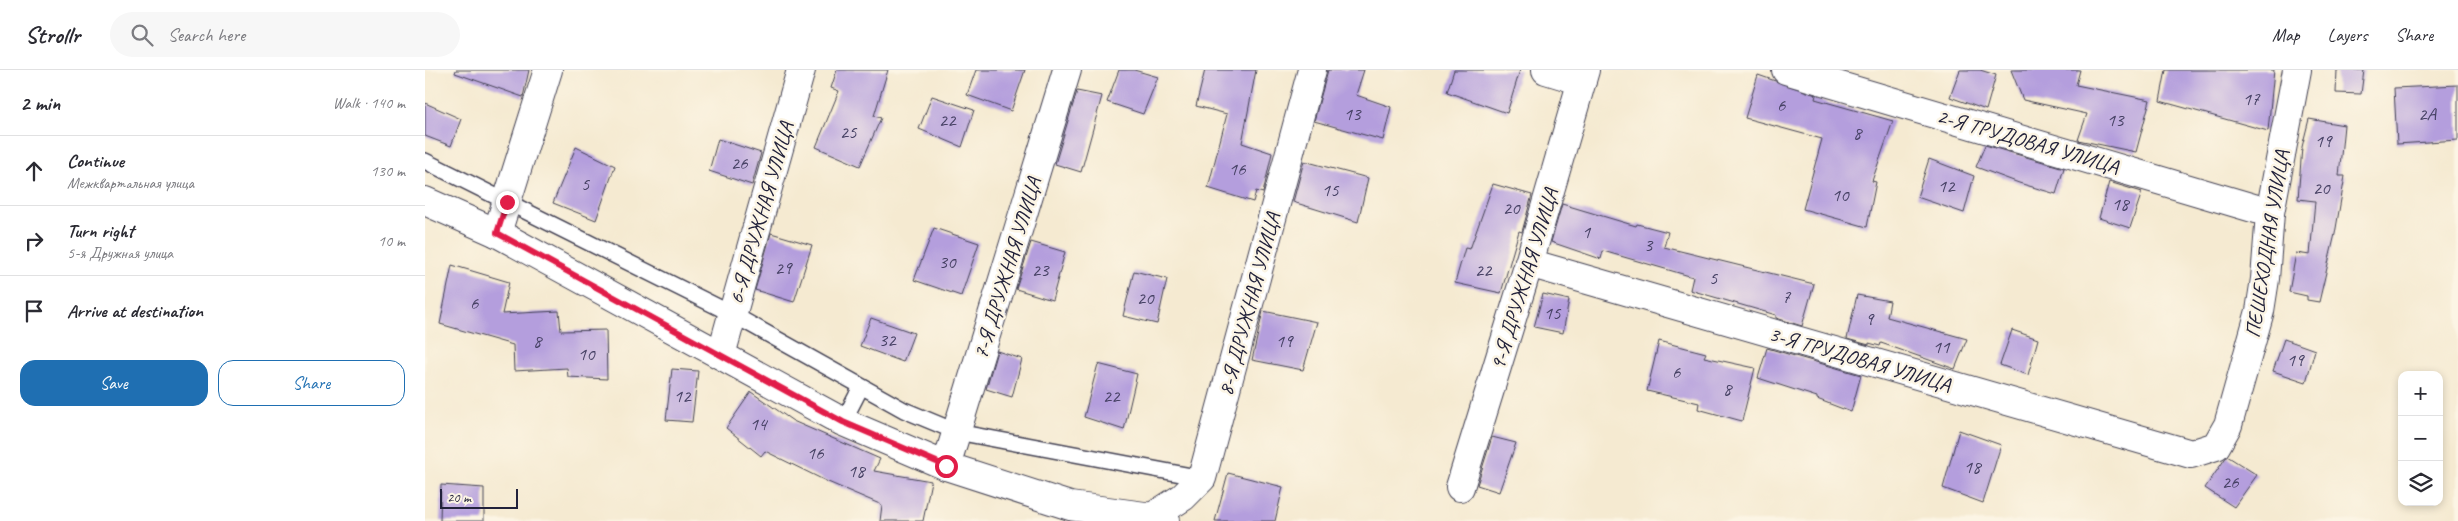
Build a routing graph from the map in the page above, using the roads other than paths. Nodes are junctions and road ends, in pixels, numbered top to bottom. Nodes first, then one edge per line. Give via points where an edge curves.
1 (548, 70) edge
2 (801, 70) edge
3 (1067, 70) edge
4 (1312, 70) edge
5 (1546, 70) edge
6 (1786, 70) edge
7 (2297, 70) edge
8 (1584, 76) edge
9 (425, 161) edge
10 (425, 201) edge
11 (507, 202) junction
12 (2270, 213) junction
13 (497, 233) junction
14 (1529, 263) junction
15 (732, 314) junction
16 (721, 355) junction
17 (861, 387) junction
18 (843, 422) junction
19 (957, 432) junction
20 (2191, 454) joint
21 (946, 466) junction
22 (1202, 478) junction
23 (1459, 487) dead end
24 (1077, 514) edge
25 (1159, 519) edge

1 - 11 street
2 - 15 street, 6-Я ДРУЖНАЯ УЛИЦА
3 - 19 street, 7-Я ДРУЖНАЯ УЛИЦА
4 - 22 street, 8-Я ДРУЖНАЯ УЛИЦА
5 - 8 street
6 - 12 street, 2-Я ТРУДОВАЯ УЛИЦА
7 - 12 street, ПЕШЕХОДНАЯ УЛИЦА
8 - 14 street, 9-Я ДРУЖНАЯ УЛИЦА
9 - 11 lane
10 - 13 street
11 - 13 street
11 - 15 lane
12 - 20 street, ПЕШЕХОДНАЯ УЛИЦА via 2260,311 2228,424 2215,446
13 - 16 street
14 - 20 street, 3-Я ТРУДОВАЯ УЛИЦА
14 - 23 street, 9-Я ДРУЖНАЯ УЛИЦА
15 - 16 street, 6-Я ДРУЖНАЯ УЛИЦА
15 - 17 lane
16 - 18 street
17 - 18 lane
17 - 19 lane via 904,410
18 - 21 street
19 - 21 street, 7-Я ДРУЖНАЯ УЛИЦА
19 - 22 lane
21 - 24 street
22 - 25 street, 8-Я ДРУЖНАЯ УЛИЦА
24 - 25 street

